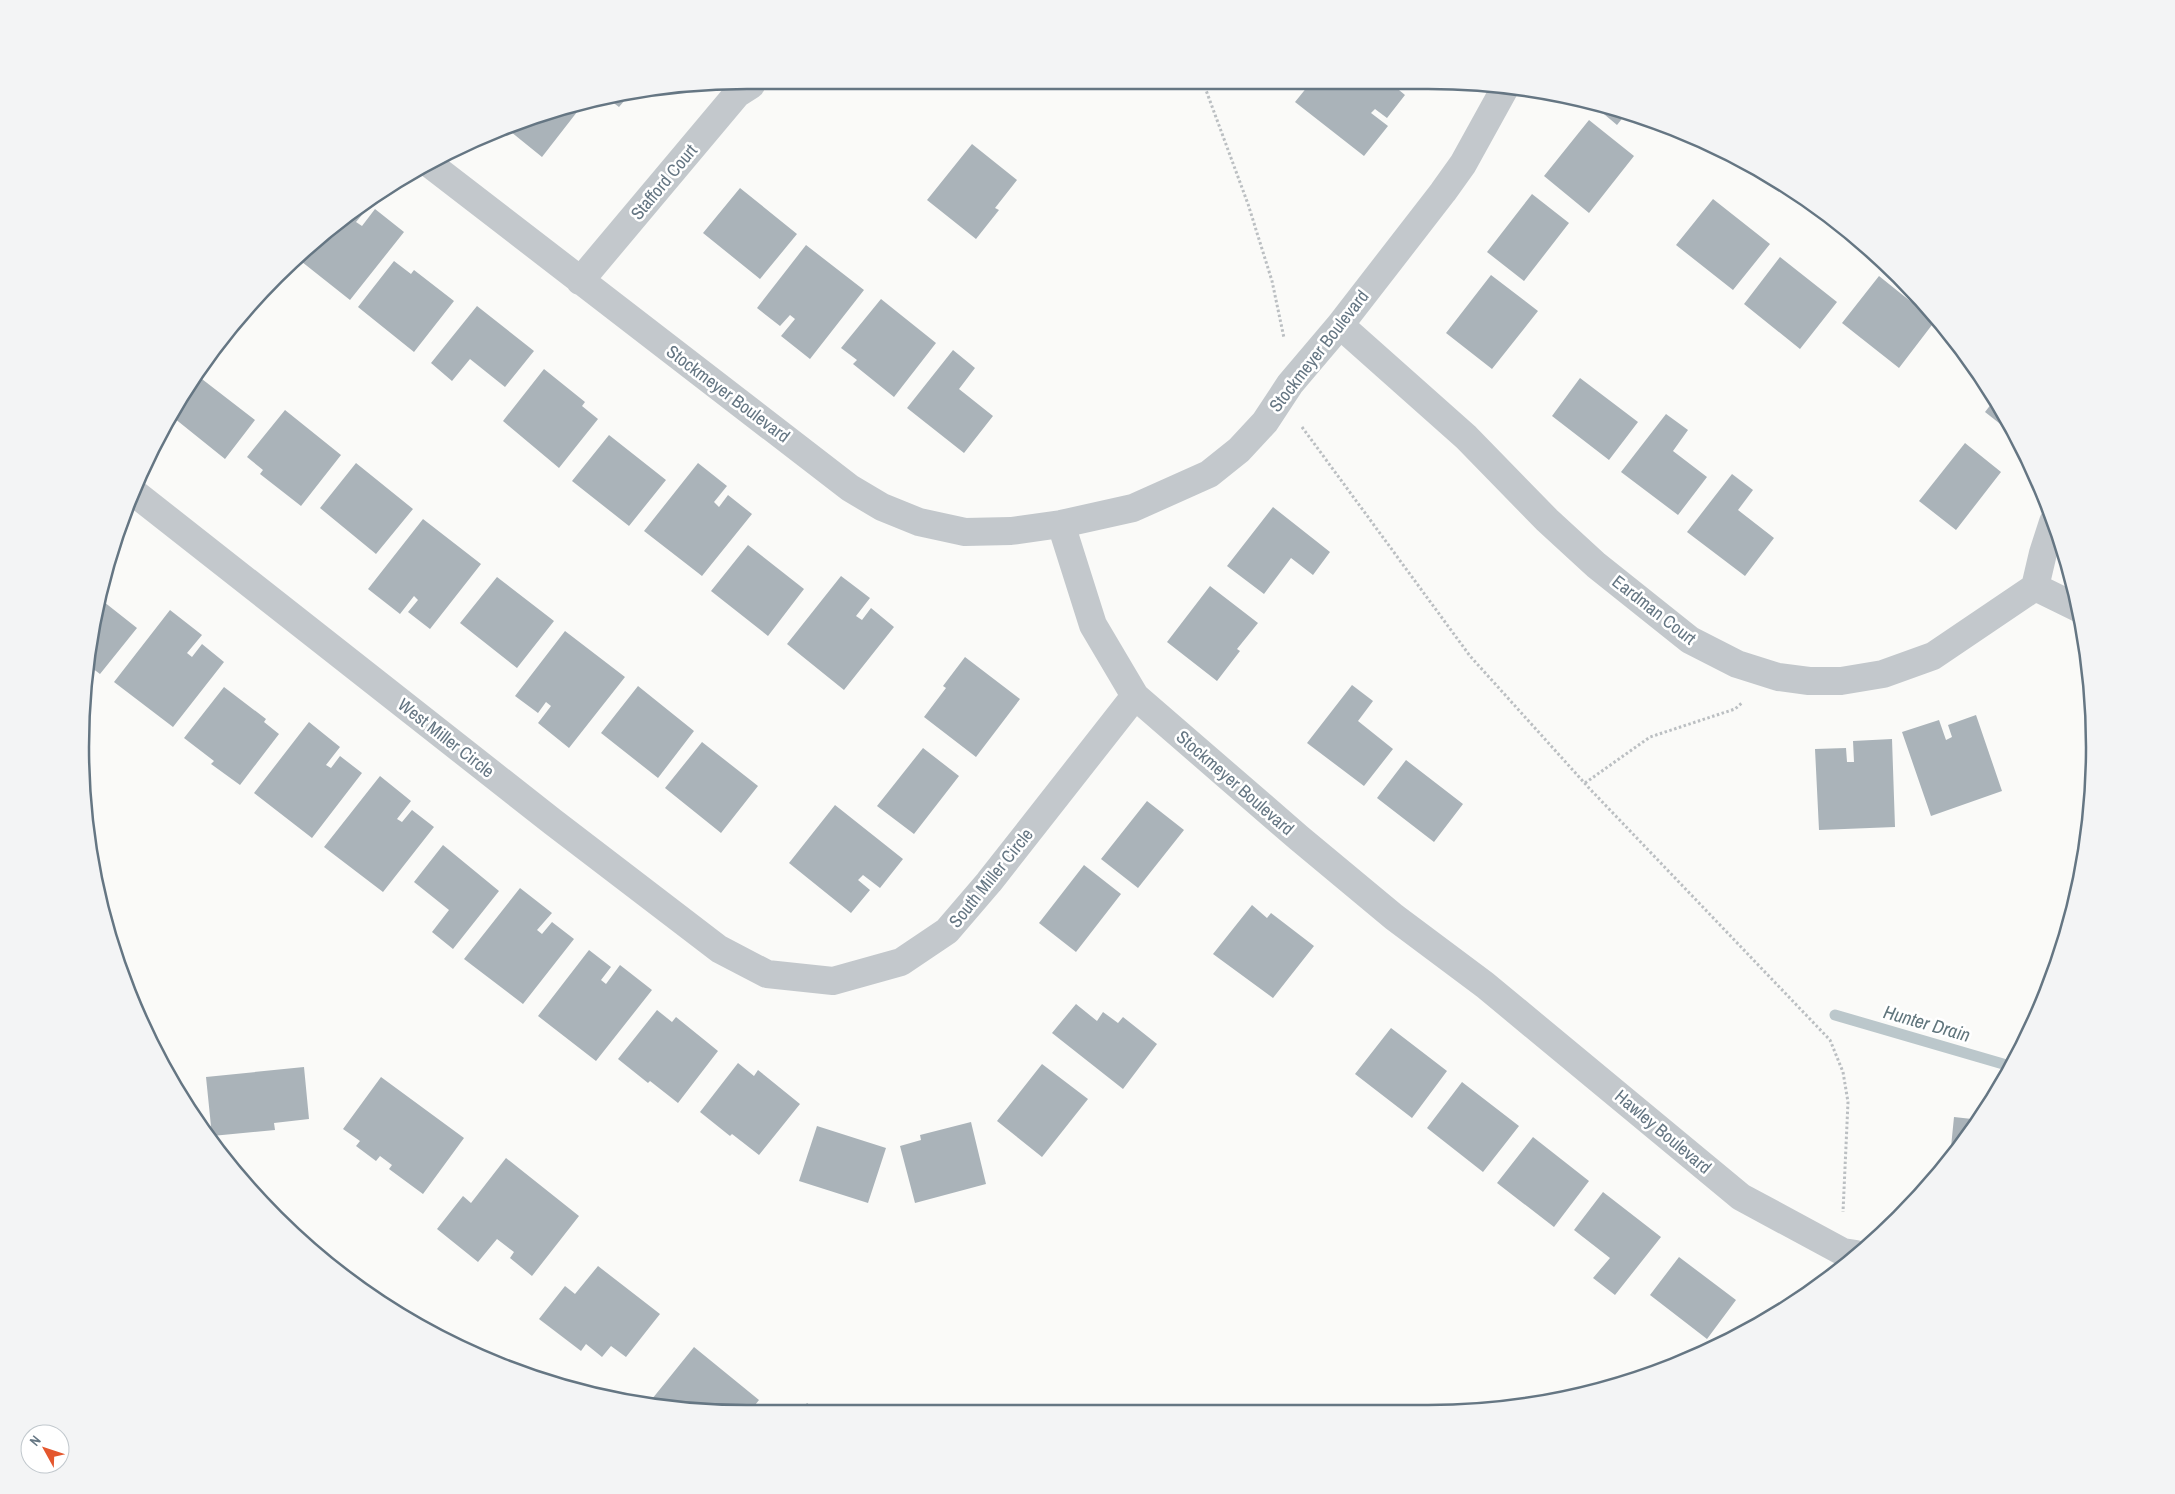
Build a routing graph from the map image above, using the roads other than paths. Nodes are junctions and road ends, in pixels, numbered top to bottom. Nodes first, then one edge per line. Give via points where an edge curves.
1 (744, 89) edge
2 (1502, 93) edge
3 (436, 168) edge
4 (580, 281) junction
5 (1340, 324) junction
6 (139, 495) edge
7 (1061, 524) junction
8 (2051, 534) edge
9 (2035, 586) junction
10 (2070, 603) edge
11 (1135, 696) junction
12 (767, 974) joint
13 (1485, 985) joint
14 (1850, 1253) edge

1 - 4 street, Stafford Court
2 - 5 street, Stockmeyer Boulevard via 1463,164
3 - 4 street, Stockmeyer Boulevard
4 - 7 street, Stockmeyer Boulevard via 850,488 882,507 919,522 965,532 1011,531
5 - 7 street, Stockmeyer Boulevard via 1290,384 1265,422 1209,474 1134,508
5 - 9 street, Eardman Court via 1466,438 1547,520 1603,570 1690,640 1737,664 1778,677 1809,681 1841,681 1883,674 1933,656
6 - 12 street, West Miller Circle via 719,949
7 - 11 street, Stockmeyer Boulevard via 1093,625
8 - 9 street
9 - 10 street
11 - 12 street, South Miller Circle via 947,932 901,962 833,981
11 - 13 street, Stockmeyer Boulevard via 1394,917
13 - 14 street, Hawley Boulevard via 1741,1197

